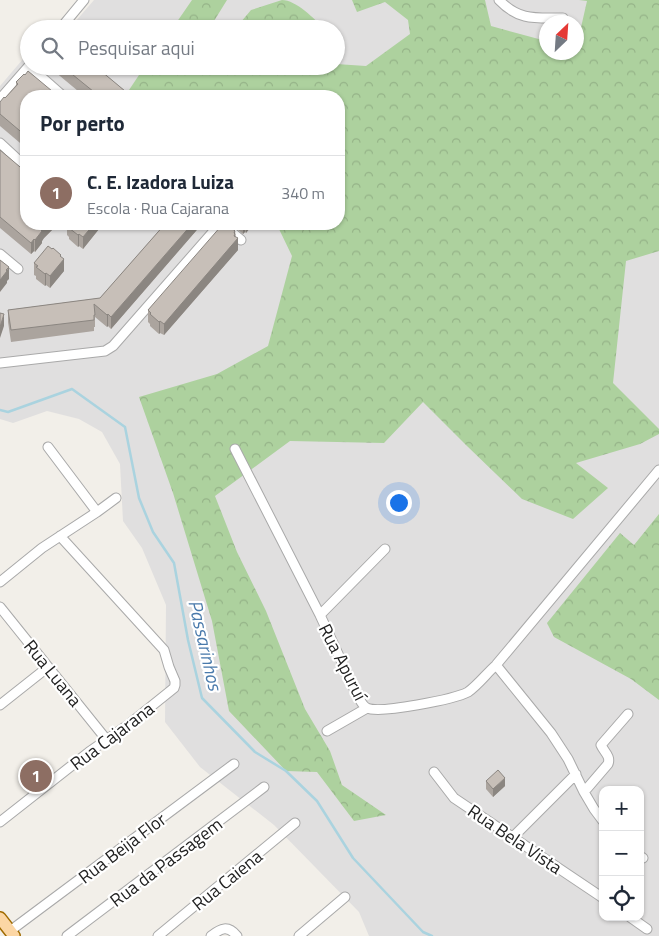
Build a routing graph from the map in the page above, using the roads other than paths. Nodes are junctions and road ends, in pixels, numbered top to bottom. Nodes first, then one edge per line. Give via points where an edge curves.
1 (84, 0) edge
2 (499, 0) edge
3 (539, 18) edge
4 (67, 20) edge
5 (21, 75) edge
6 (40, 75) edge
7 (57, 90) edge
8 (0, 100) edge
9 (0, 143) edge
10 (20, 161) edge
11 (216, 230) edge
12 (228, 230) edge
13 (241, 240) dead end
14 (0, 254) edge
15 (18, 269) dead end
16 (0, 363) edge
17 (48, 447) dead end
18 (236, 449) dead end
19 (659, 470) edge
20 (116, 498) dead end
21 (97, 512) junction
22 (60, 536) junction
23 (385, 550) dead end
24 (0, 582) edge
25 (0, 607) edge
26 (320, 616) junction
27 (496, 665) junction
28 (48, 668) junction
29 (0, 705) edge
30 (367, 708) junction
31 (628, 714) dead end
32 (328, 731) dead end
33 (106, 739) junction
34 (234, 764) dead end
35 (434, 772) dead end
36 (576, 774) junction
37 (264, 787) dead end
38 (584, 792) junction
39 (599, 815) edge
40 (0, 822) edge
41 (295, 823) dead end
42 (513, 837) junction
43 (599, 895) edge
44 (344, 897) dead end
45 (0, 918) edge
46 (636, 921) edge
47 (647, 929) dead end
48 (12, 934) edge
49 (67, 936) edge
50 (158, 936) edge
51 (212, 936) edge
52 (237, 936) edge
53 (298, 936) edge

1 - 4 street
2 - 3 street via 513,12
5 - 8 street
6 - 7 street
9 - 10 street
11 - 16 street via 113,346 105,351
12 - 13 street
14 - 15 street
17 - 21 street
18 - 26 street, Rua Apuruí
19 - 27 street, Rua Apuruí
20 - 21 street
21 - 22 street
22 - 24 street
22 - 33 street, Rua Cajarana via 164,650 175,681 174,688
23 - 26 street
25 - 28 street, Rua Luana
26 - 30 street, Rua Apuruí via 357,696
27 - 30 street, Rua Apuruí via 469,691 459,696 391,709
27 - 36 street via 552,733
28 - 29 street
28 - 33 street, Rua Luana
30 - 32 street
31 - 38 street via 601,745 610,760
33 - 40 street, Rua Cajarana
34 - 48 street, Rua Beija Flor
35 - 42 street, Rua Bela Vista via 454,798
36 - 38 street
36 - 42 street
37 - 49 street, Rua da Passagem
38 - 39 street
41 - 50 street, Rua Caiena
42 - 43 street, Rua Bela Vista
44 - 53 street
45 - 48 main road
46 - 47 street
51 - 52 street via 227,928

